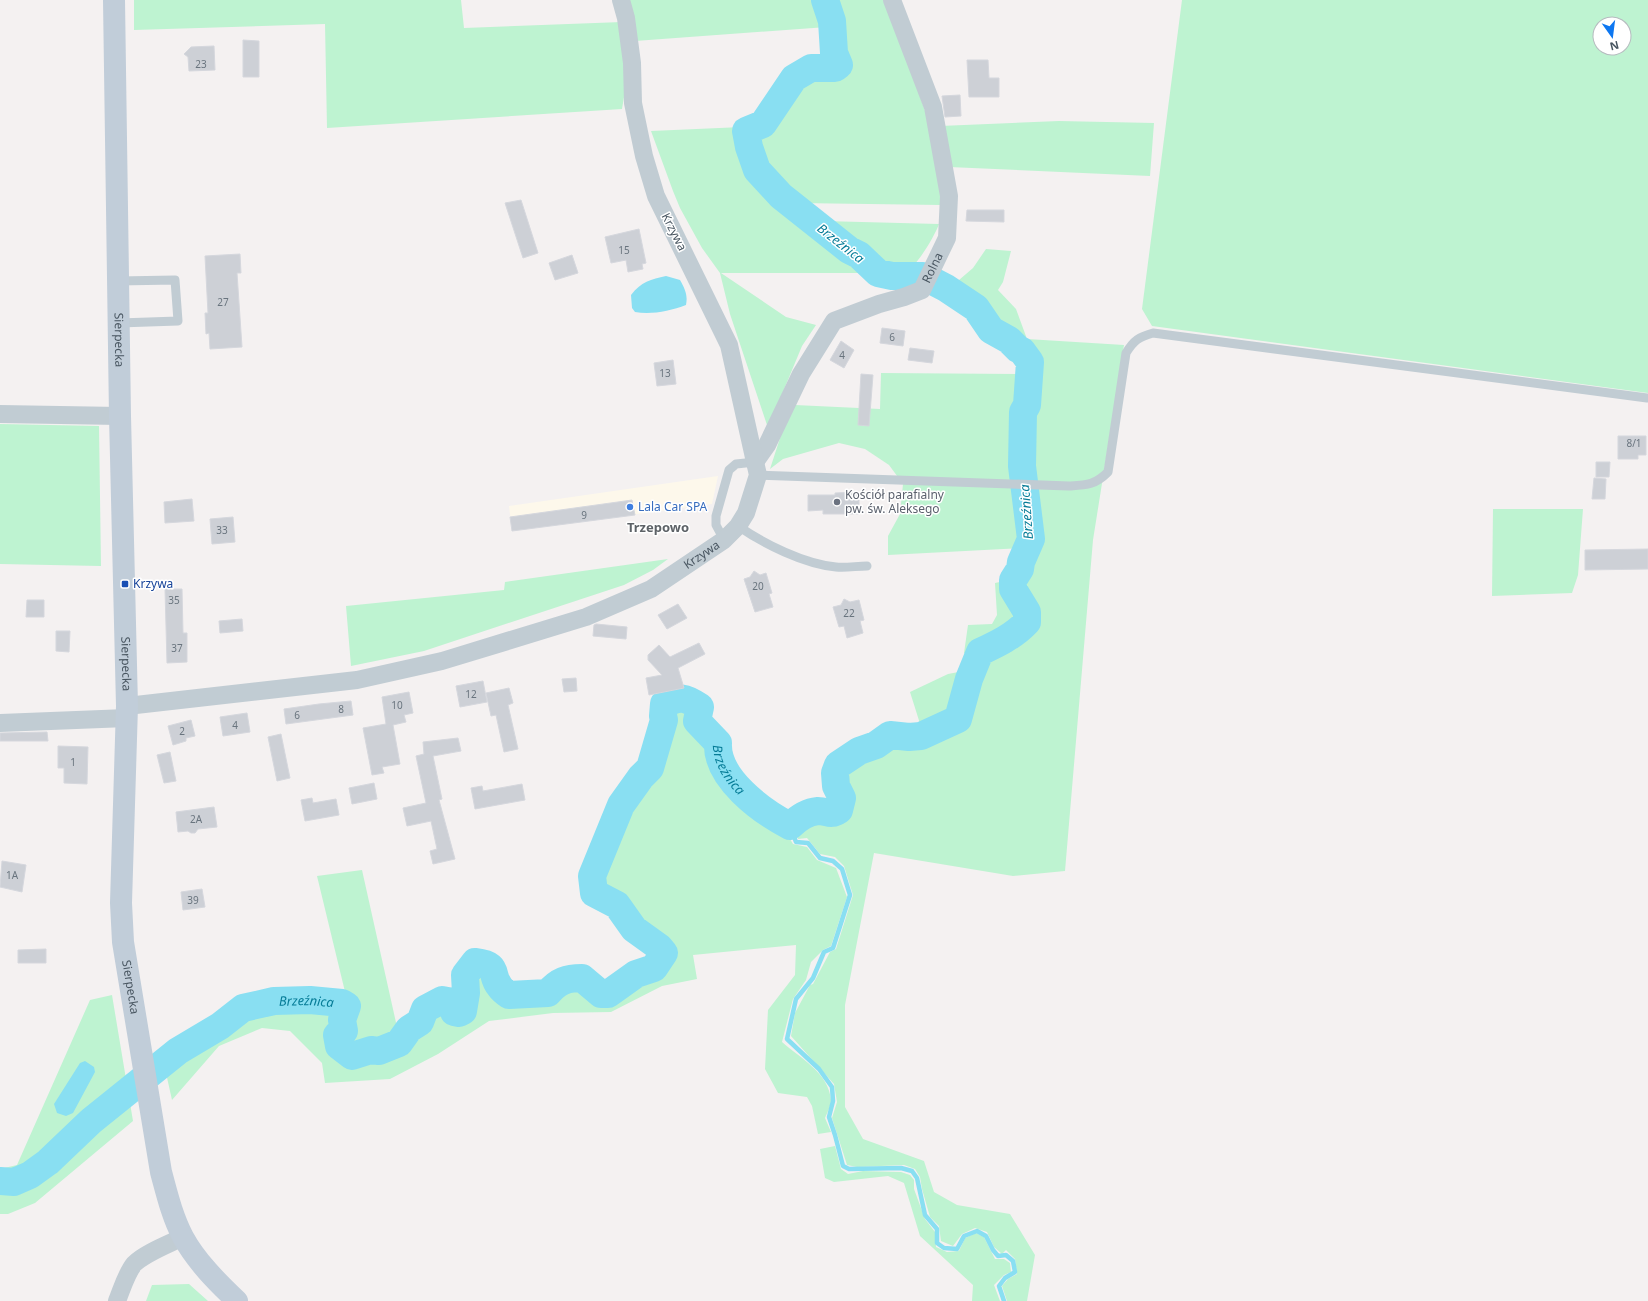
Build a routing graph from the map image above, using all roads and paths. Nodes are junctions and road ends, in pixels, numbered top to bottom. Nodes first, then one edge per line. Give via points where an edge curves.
1 (114, 0) edge
2 (621, 0) edge
3 (892, 0) edge
4 (118, 281) junction
5 (119, 323) junction
6 (1647, 398) edge
7 (0, 414) edge
8 (120, 416) junction
9 (756, 469) junction
10 (738, 526) junction
11 (724, 540) junction
12 (867, 566) dead end
13 (127, 712) junction
14 (0, 723) edge
15 (183, 1237) junction
16 (117, 1301) edge
17 (237, 1301) edge

1 - 4 street, Sierpecka
2 - 9 street, Krzywa via 632,63 633,104 644,156 656,196 729,345
3 - 9 street, Rolna via 933,107 949,196 948,238 922,290 834,321 800,374
4 - 5 street, Sierpecka
4 - 5 lane via 175,280 178,321
5 - 8 street, Sierpecka
6 - 9 lane via 1153,334 1132,342 1126,353 1108,472 1100,480 1089,485 1014,484
7 - 8 street
8 - 13 street, Sierpecka
9 - 10 street, Krzywa via 746,513
9 - 11 lane via 736,464 729,470 716,516 716,525
10 - 11 street, Krzywa
10 - 12 lane via 752,536 819,564 838,568
11 - 13 street, Krzywa via 651,589 586,617 442,661 357,680
13 - 14 street, Krzywa
13 - 15 street, Sierpecka via 121,903 123,942 161,1172 170,1207
15 - 16 street via 134,1264
15 - 17 street, Sierpecka via 208,1272

